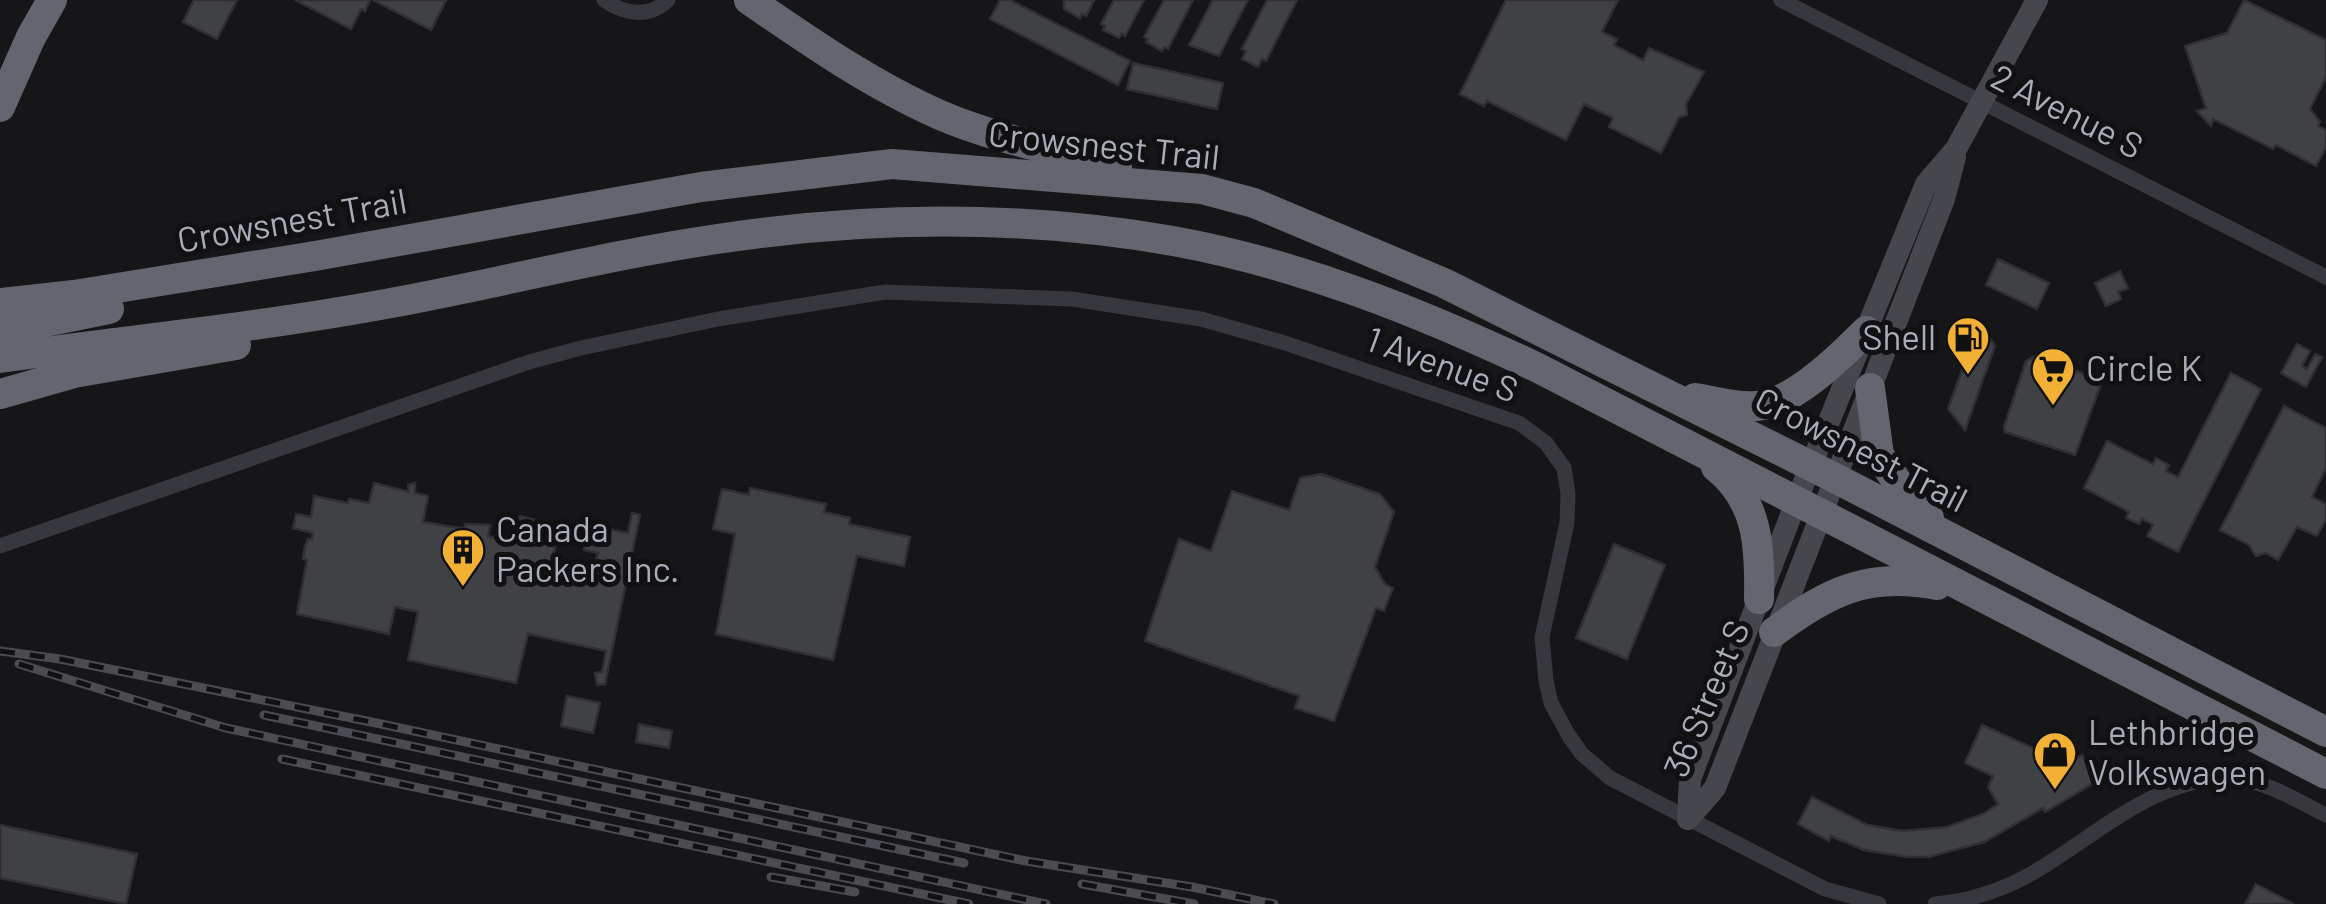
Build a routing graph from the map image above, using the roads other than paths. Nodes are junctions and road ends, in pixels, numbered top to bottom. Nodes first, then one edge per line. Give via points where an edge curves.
1 (52, 0) edge
2 (604, 0) edge
3 (668, 0) edge
4 (749, 0) edge
5 (1782, 0) edge
6 (2038, 0) edge
7 (1982, 102) junction
8 (0, 107) edge
9 (1956, 149) junction
10 (1202, 189) junction
11 (316, 256) junction
12 (2326, 278) edge
13 (0, 303) edge
14 (388, 304) junction
15 (1866, 331) junction
16 (0, 332) edge
17 (0, 358) edge
18 (1870, 388) junction
19 (1662, 392) junction
20 (0, 394) edge
21 (1690, 447) junction
22 (1823, 472) junction
23 (1808, 508) junction
24 (1949, 537) junction
25 (0, 546) edge
26 (1759, 598) junction
27 (1996, 604) junction
28 (1774, 632) junction
29 (2326, 732) edge
30 (2326, 774) edge
31 (2326, 815) edge
32 (1688, 819) junction
33 (1878, 904) edge
34 (1934, 904) edge

1 - 8 highway
2 - 3 street via 647,13
4 - 10 highway via 845,65 944,116
5 - 7 street, 2 Avenue S
6 - 7 street
7 - 9 street
7 - 12 street, 2 Avenue S
9 - 15 street via 1926,184
9 - 18 street via 1944,199
10 - 11 highway, Crowsnest Trail via 892,164 701,187
10 - 19 highway, Crowsnest Trail via 1254,203 1444,283
11 - 13 highway, Crowsnest Trail
11 - 16 highway
14 - 17 highway
14 - 20 highway via 243,344 74,373
14 - 21 highway via 716,239 810,227 955,221 1096,231 1244,258 1375,298 1454,328
15 - 19 highway via 1802,388 1761,407
15 - 22 street
18 - 22 street
18 - 24 highway via 1879,454 1906,496
19 - 22 highway, Crowsnest Trail
21 - 23 highway
21 - 26 highway via 1730,478 1752,514 1760,548
22 - 23 street
22 - 24 highway, Crowsnest Trail
23 - 26 street, 36 Street S
23 - 27 highway
23 - 28 street, 36 Street S
24 - 29 highway, Crowsnest Trail
25 - 32 street, 1 Avenue S via 529,362 718,319 885,292 1072,300 1202,319 1518,423 1546,443 1564,468 1568,494 1568,523 1542,637 1550,703 1595,767
26 - 32 street, 36 Street S via 1690,779
27 - 28 highway via 1893,578 1846,587
27 - 30 highway
28 - 32 street, 36 Street S via 1715,788
31 - 34 street via 2244,780 2184,784 2028,876
32 - 33 street, 1 Avenue S via 1825,889

